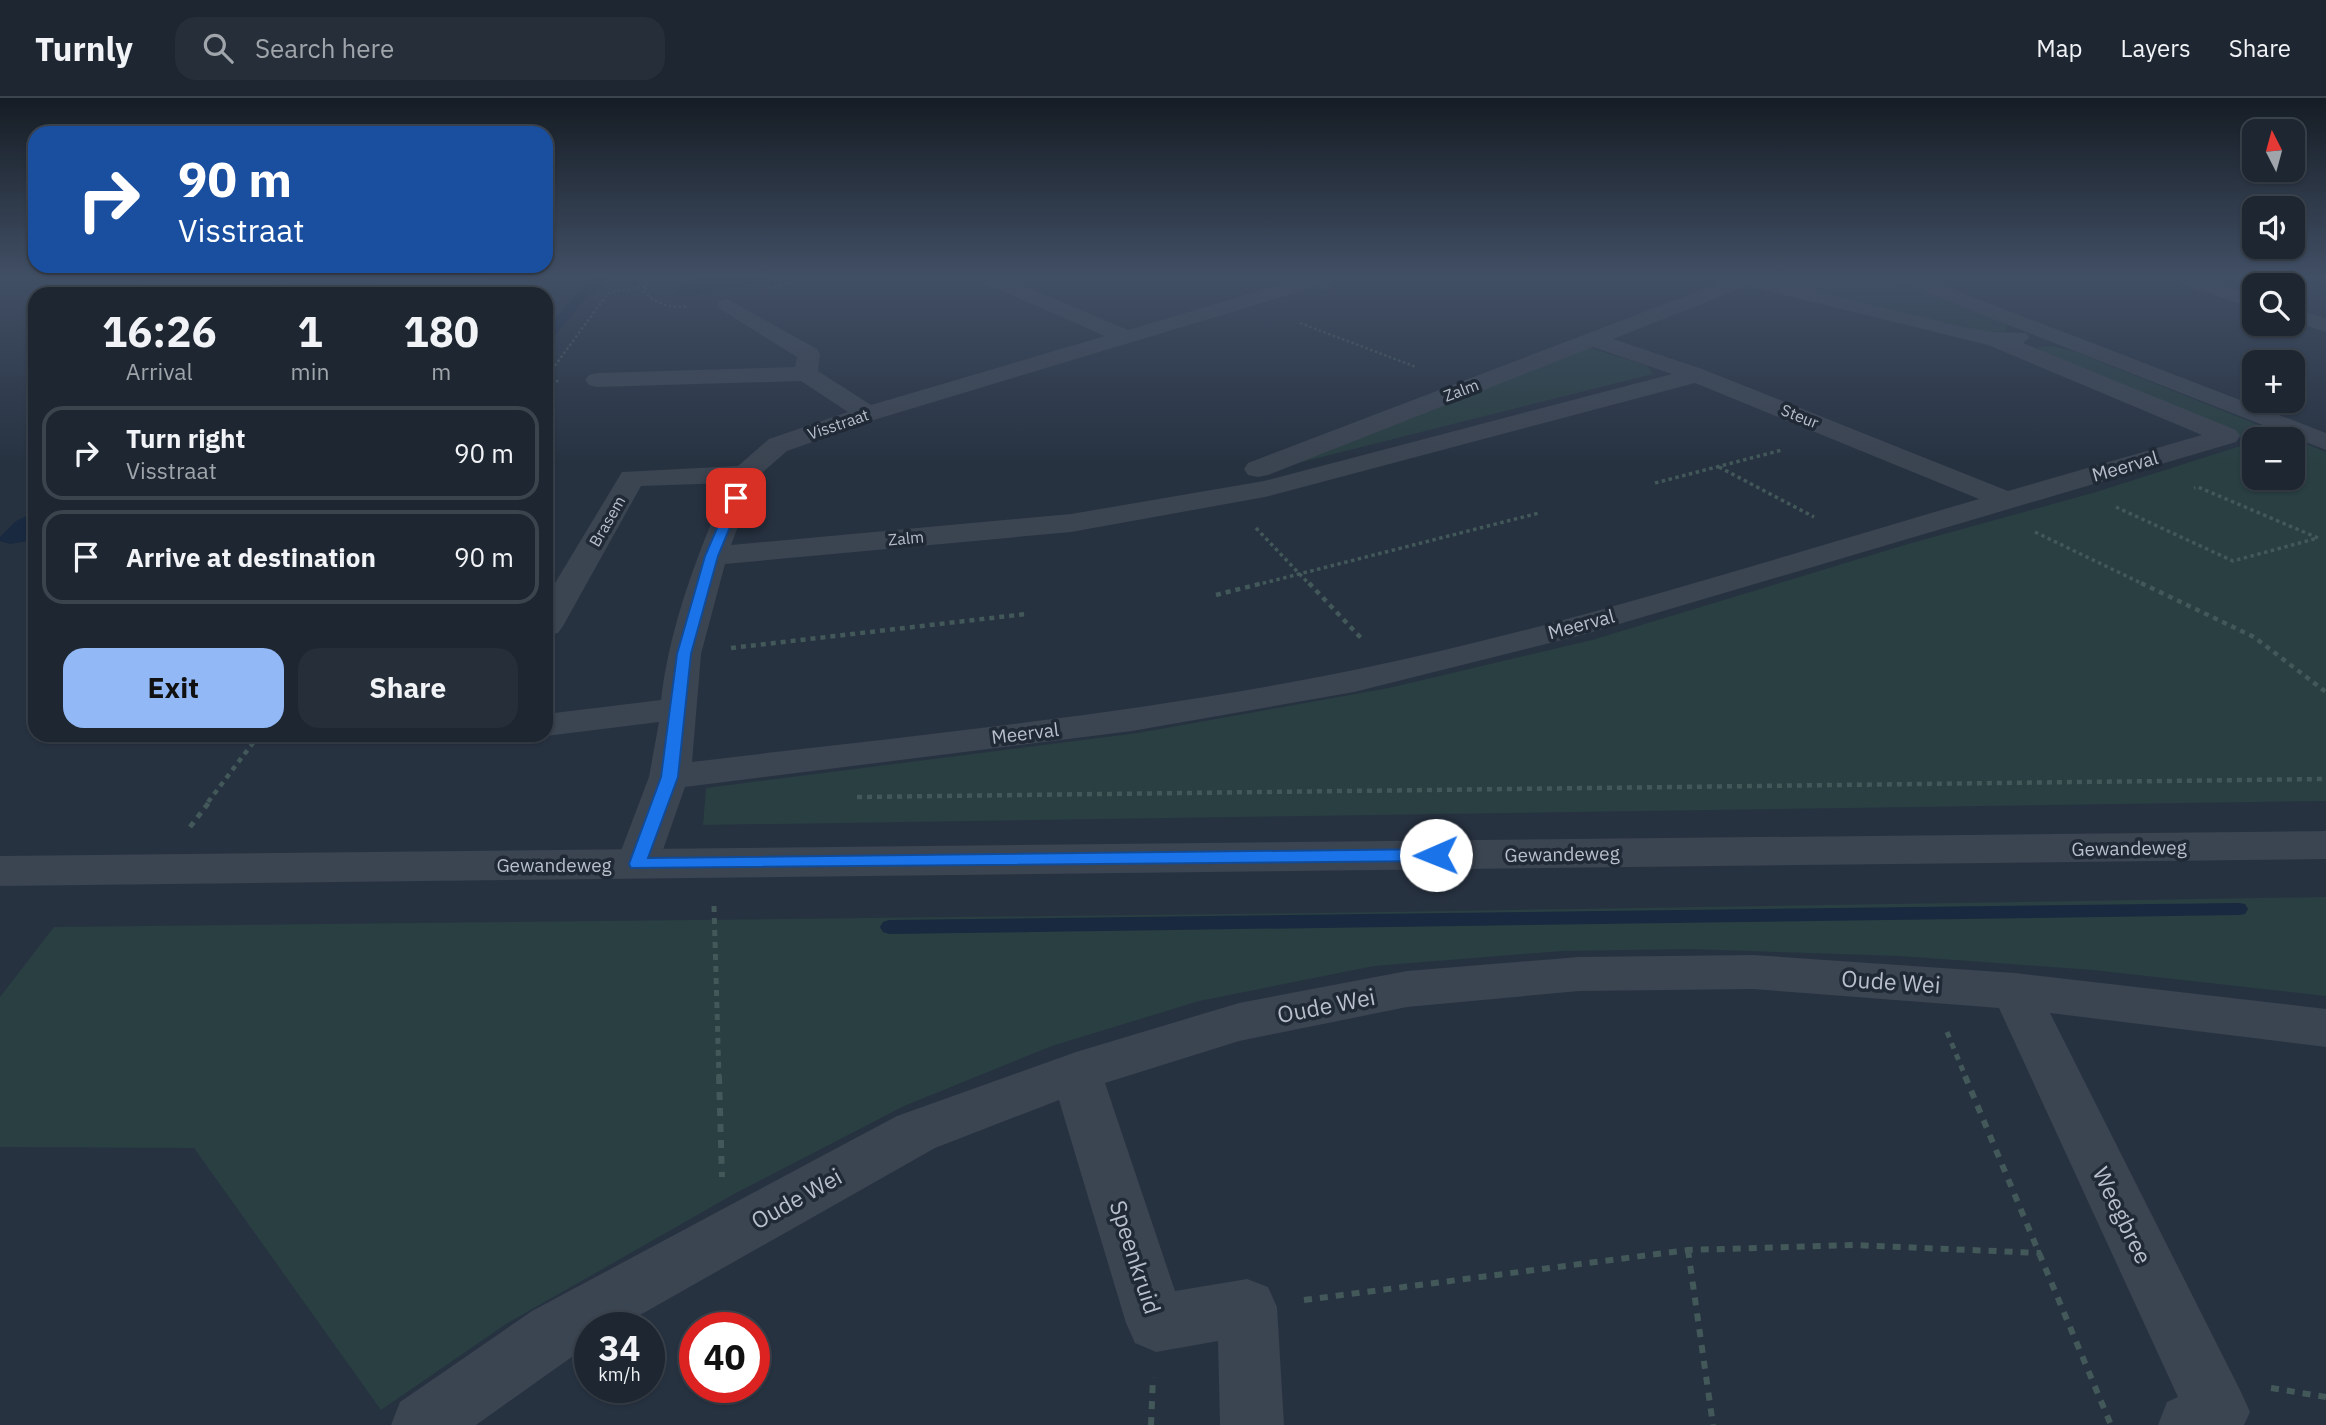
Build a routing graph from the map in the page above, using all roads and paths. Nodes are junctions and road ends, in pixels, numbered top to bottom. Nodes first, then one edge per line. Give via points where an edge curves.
1 (575, 338) edge
2 (742, 338) edge
3 (1134, 338) edge
4 (1337, 338) edge
5 (1993, 338) edge
6 (2056, 338) edge
7 (1131, 339) joint
8 (1592, 339) joint
9 (748, 351) junction
10 (553, 368) edge
11 (806, 374) junction
12 (1697, 375) junction
13 (597, 380) dead end
14 (1470, 387) junction
15 (856, 421) junction
16 (2326, 442) edge
17 (1788, 449) dead end
18 (1719, 467) junction
19 (745, 474) junction
20 (1654, 483) dead end
21 (2186, 489) dead end
22 (1224, 495) junction
23 (1994, 504) junction
24 (2127, 504) dead end
25 (1539, 513) dead end
26 (1863, 542) junction
27 (712, 556) junction
28 (1300, 574) junction
29 (1216, 595) dead end
30 (553, 614) edge
31 (1026, 614) dead end
32 (684, 654) junction
33 (1393, 672) junction
34 (2326, 692) edge
35 (677, 709) junction
36 (553, 724) edge
37 (254, 742) edge
38 (670, 777) junction
39 (2326, 779) edge
40 (850, 797) dead end
41 (2326, 845) edge
42 (713, 863) junction
43 (637, 864) junction
44 (159, 868) junction
45 (0, 871) edge
46 (1926, 983) junction
47 (2015, 991) junction
48 (2326, 1028) edge
49 (1076, 1072) junction
50 (724, 1239) junction
51 (1688, 1250) junction
52 (2041, 1253) junction
53 (1247, 1307) junction
54 (423, 1425) edge
55 (1252, 1425) edge
56 (1713, 1425) edge
57 (2111, 1425) edge
58 (2190, 1425) edge

1 - 10 path
2 - 9 street
3 - 7 street, Visstraat
4 - 14 path
5 - 23 street, Meerval via 2227,436
6 - 16 street
7 - 15 street, Visstraat
8 - 12 street, Steur
8 - 14 street, Zalm
9 - 11 street
9 - 11 street via 809,354
9 - 13 street
11 - 15 street
12 - 22 street, Zalm via 1265,489
12 - 23 street, Steur
14 - 22 street, Zalm via 1238,477
15 - 19 street, Visstraat via 778,445
17 - 18 path
18 - 20 path
18 - 26 path
19 - 27 street, Visstraat
19 - 30 street, Brasem via 632,478
21 - 24 path via 2198,487 2318,538 2233,561 2115,507
22 - 27 street, Zalm via 1070,523
22 - 28 path
23 - 26 street, Meerval
23 - 34 path via 2254,638
25 - 28 path
26 - 33 street, Meerval via 1570,628
27 - 32 street, Visstraat
28 - 29 path
28 - 33 path
31 - 32 path
32 - 35 street, Visstraat
33 - 38 street, Meerval via 1132,720
35 - 36 street
35 - 38 street, Visstraat
37 - 44 path
38 - 43 street, Visstraat
39 - 40 path
41 - 42 street, Gewandeweg
42 - 43 street, Gewandeweg
42 - 50 path
43 - 44 street, Gewandeweg
44 - 45 street, Gewandeweg
46 - 47 street, Oude Wei
46 - 49 street, Oude Wei via 1753,972 1579,974 1407,989 1239,1022
46 - 52 path
47 - 48 street, Oude Wei
47 - 58 street, Weegbree via 2217,1412
49 - 50 street, Oude Wei via 915,1132
49 - 53 street, Speenkruid via 1156,1323
50 - 54 street, Oude Wei via 553,1332
51 - 52 path via 1853,1245
51 - 53 path
51 - 56 path
52 - 57 path
53 - 55 street

